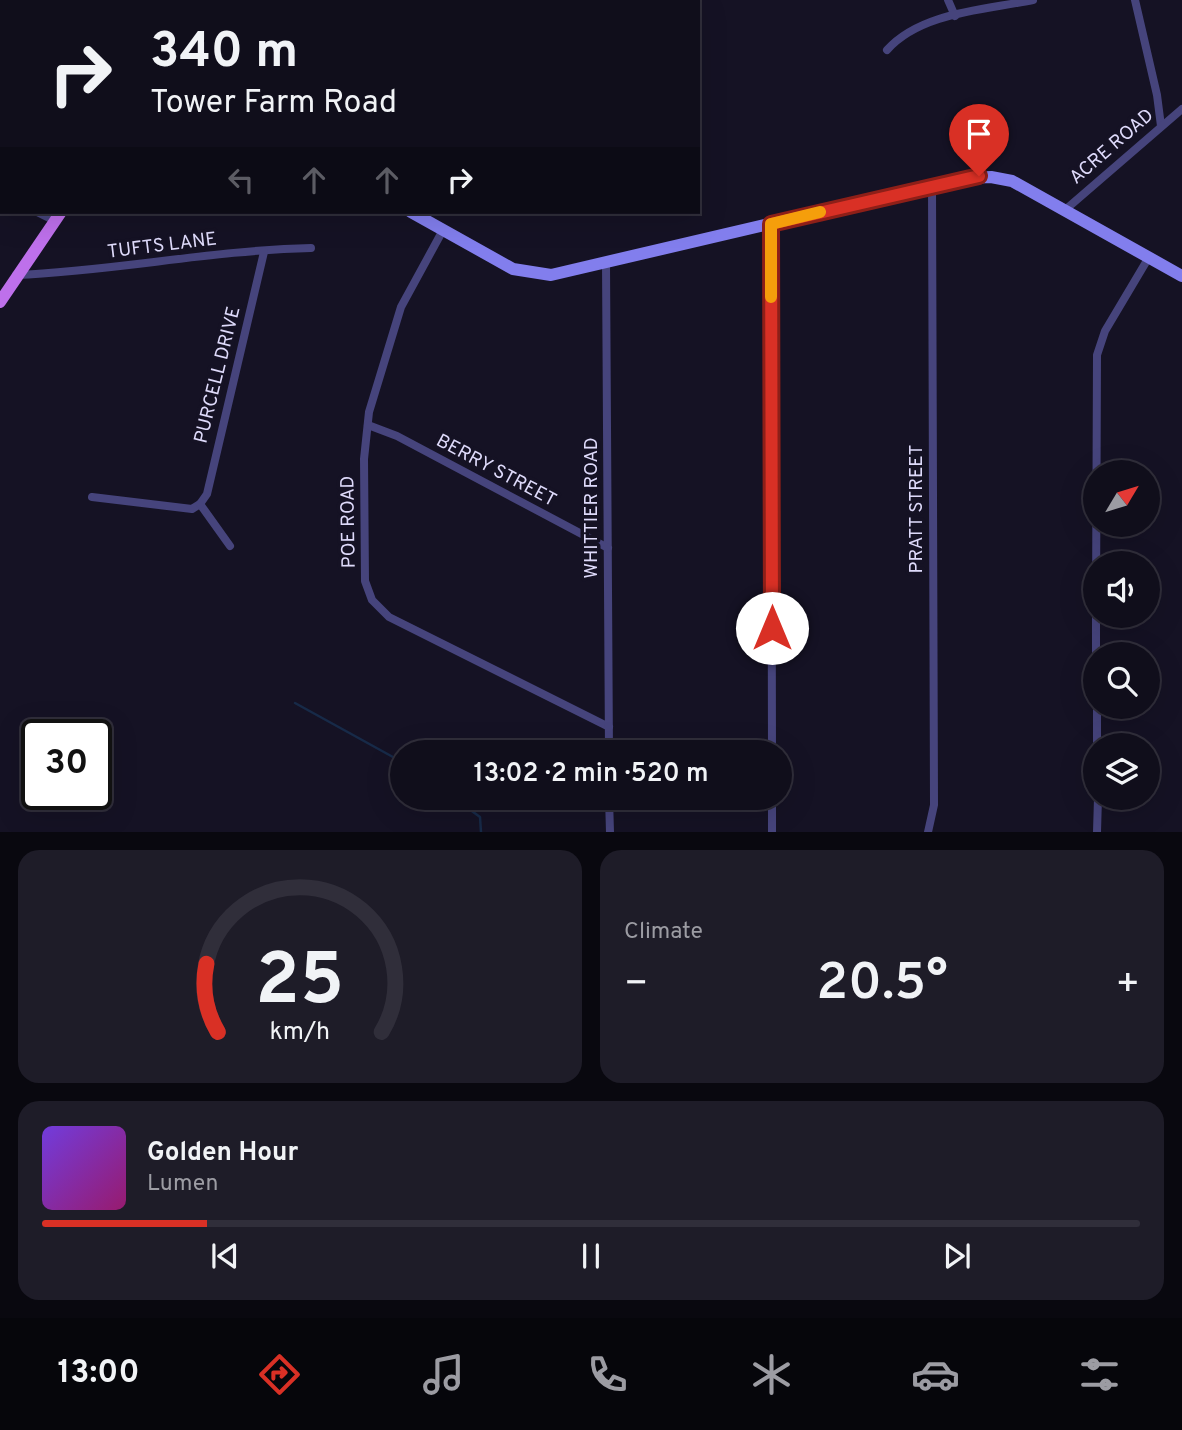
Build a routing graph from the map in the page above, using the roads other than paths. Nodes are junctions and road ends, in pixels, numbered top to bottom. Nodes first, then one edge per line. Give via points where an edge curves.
1 (948, 0) edge
2 (1033, 0) edge
3 (1137, 1) edge
4 (955, 16) junction
5 (887, 50) dead end
6 (1182, 109) edge
7 (1161, 126) junction
8 (932, 186) junction
9 (1065, 209) junction
10 (415, 214) edge
11 (58, 216) edge
12 (771, 224) junction
13 (443, 230) junction
14 (312, 248) dead end
15 (264, 252) junction
16 (1149, 257) junction
17 (606, 263) junction
18 (16, 275) junction
19 (1182, 276) edge
20 (0, 302) edge
21 (368, 425) junction
22 (92, 497) dead end
23 (200, 504) junction
24 (230, 546) dead end
25 (608, 548) junction
26 (1096, 551) edge
27 (609, 727) junction
28 (609, 740) edge
29 (772, 740) edge
30 (609, 810) edge
31 (772, 810) edge
32 (1098, 810) edge
33 (610, 831) edge
34 (772, 831) edge
35 (928, 831) edge
36 (1097, 831) edge

1 - 4 street
2 - 4 street
3 - 7 street
4 - 5 street via 915,28
6 - 7 street, ACRE ROAD
7 - 9 street, ACRE ROAD
8 - 9 street via 979,176 1002,178
8 - 12 street
8 - 35 street, PRATT STREET via 934,805
9 - 16 street
10 - 13 street
11 - 18 main road
12 - 17 street
12 - 29 street
13 - 17 street via 524,273 551,275
13 - 21 street, POE ROAD via 401,307
14 - 15 street, TUFTS LANE
15 - 18 street, TUFTS LANE
15 - 23 street, PURCELL DRIVE via 207,494
16 - 19 street
16 - 26 street via 1105,331 1097,355
17 - 25 street, WHITTIER ROAD
18 - 20 main road
21 - 25 street, BERRY STREET
21 - 27 street, POE ROAD via 365,581 379,609
22 - 23 street via 192,509
23 - 24 street
25 - 27 street, WHITTIER ROAD
27 - 28 street, WHITTIER ROAD
30 - 33 street
31 - 34 street
32 - 36 street

